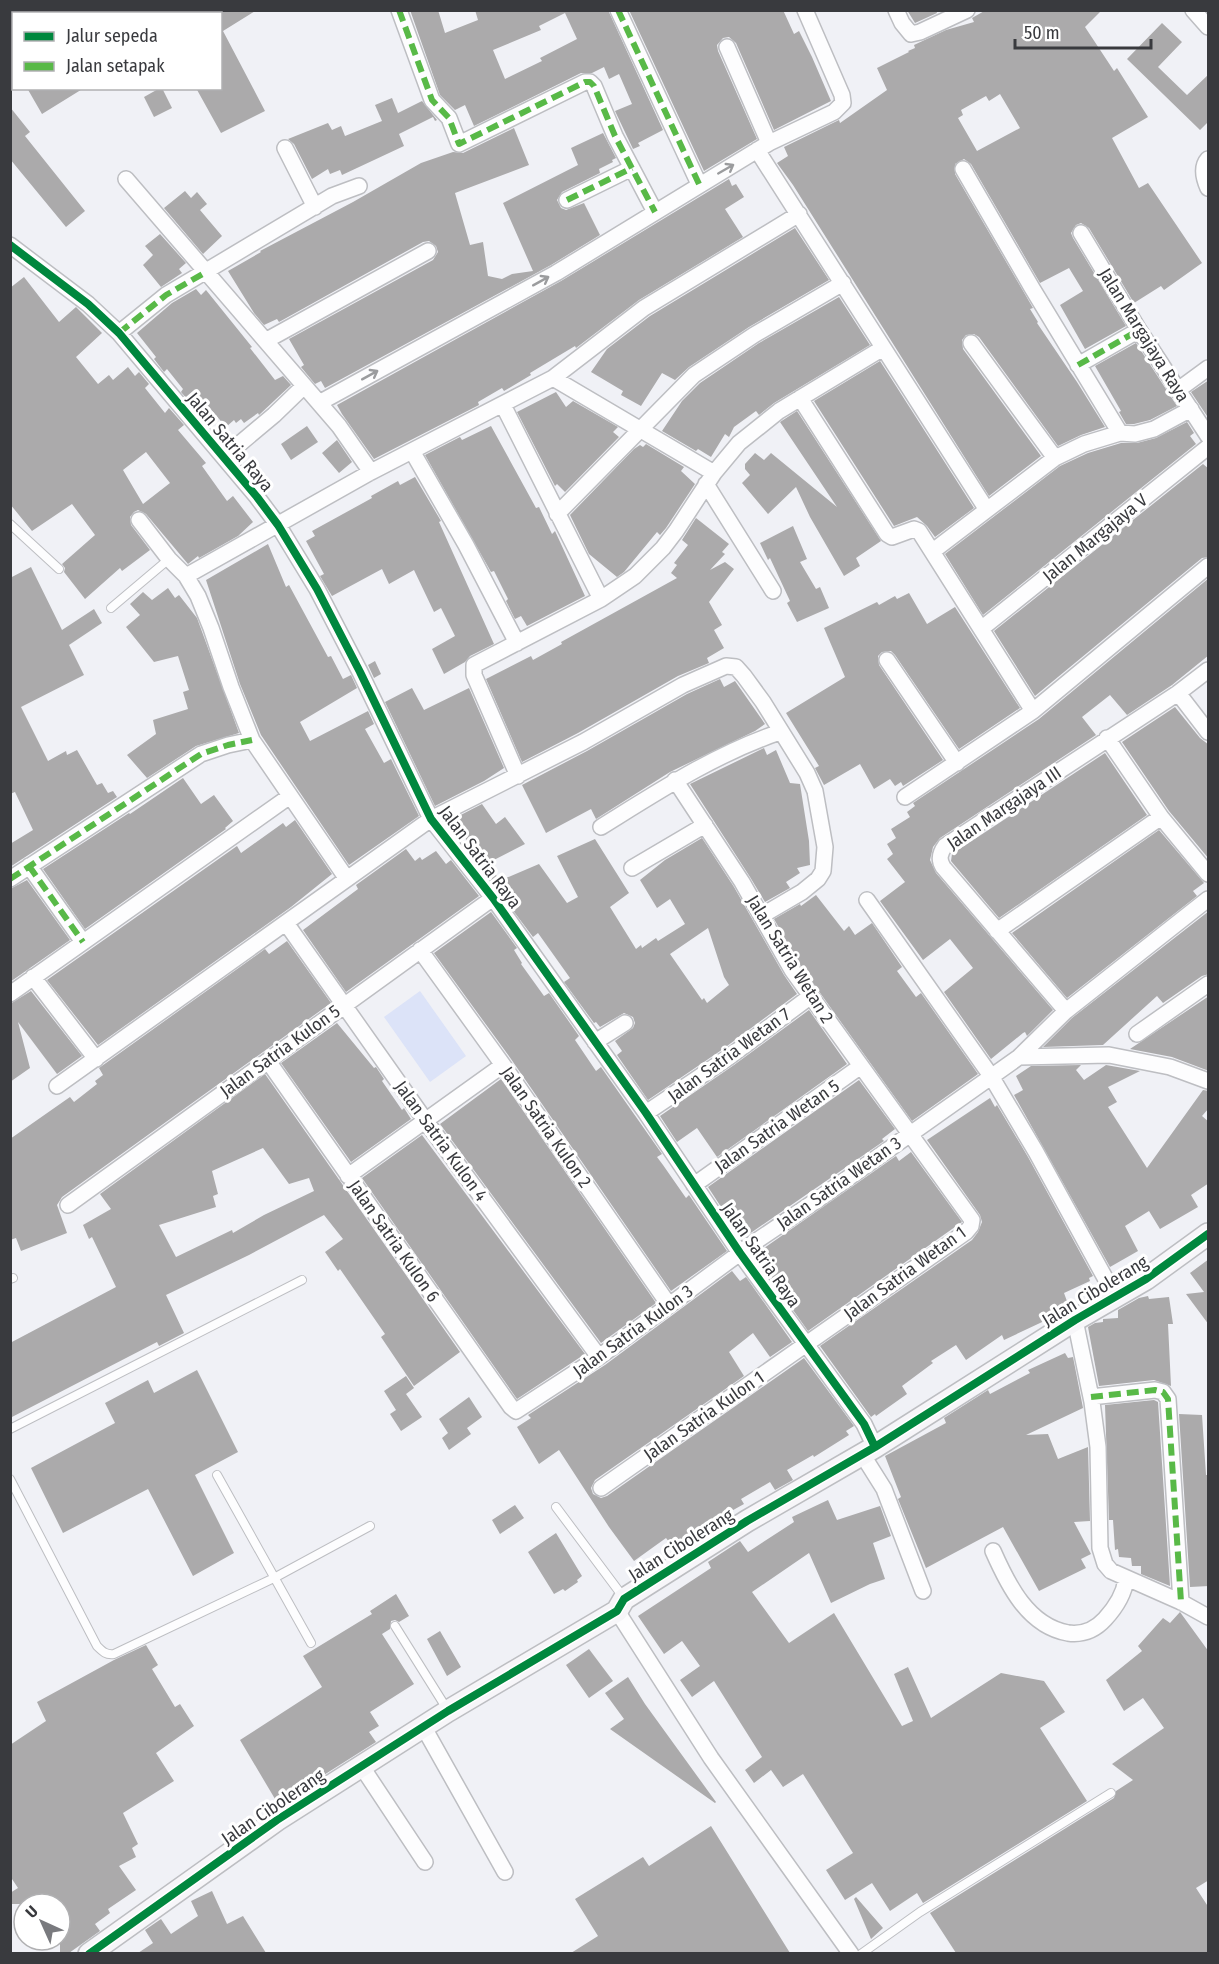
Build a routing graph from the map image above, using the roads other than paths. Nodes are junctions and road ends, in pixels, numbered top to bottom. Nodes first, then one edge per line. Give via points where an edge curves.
1 (399, 10) edge
2 (618, 10) edge
3 (805, 10) edge
4 (896, 10) edge
5 (967, 10) edge
6 (1193, 10) edge
7 (1209, 27) edge
8 (728, 47) dead end
9 (763, 147) junction
10 (285, 148) dead end
11 (1209, 159) edge
12 (632, 168) junction
13 (963, 169) dead end
14 (126, 179) dead end
15 (699, 184) junction
16 (359, 186) dead end
17 (1209, 188) edge
18 (567, 201) dead end
19 (315, 207) junction
20 (655, 212) junction
21 (799, 214) junction
22 (1081, 233) dead end
23 (10, 245) edge
24 (428, 251) dead end
25 (206, 272) junction
26 (843, 283) junction
27 (1139, 330) junction
28 (119, 333) junction
29 (267, 340) junction
30 (971, 343) dead end
31 (883, 348) junction
32 (1078, 365) junction
33 (1209, 368) edge
34 (553, 378) junction
35 (304, 386) junction
36 (1178, 390) junction
37 (800, 398) junction
38 (319, 403) junction
39 (503, 405) junction
40 (1191, 409) junction
41 (640, 430) junction
42 (1120, 433) junction
43 (1209, 436) edge
44 (1209, 447) edge
45 (412, 451) junction
46 (224, 457) junction
47 (1055, 458) junction
48 (371, 472) junction
49 (710, 478) junction
50 (987, 510) junction
51 (557, 514) junction
52 (139, 520) dead end
53 (10, 524) edge
54 (278, 525) junction
55 (933, 552) junction
56 (169, 559) junction
57 (1209, 566) edge
58 (59, 569) dead end
59 (186, 576) junction
60 (773, 591) dead end
61 (601, 599) junction
62 (111, 608) dead end
63 (981, 629) junction
64 (517, 643) junction
65 (887, 660) dead end
66 (1209, 670) edge
67 (1178, 693) junction
68 (1033, 711) junction
69 (780, 732) junction
70 (1209, 732) edge
71 (1107, 738) junction
72 (252, 740) junction
73 (957, 764) junction
74 (518, 776) junction
75 (675, 780) junction
76 (290, 796) junction
77 (905, 797) dead end
78 (1161, 817) junction
79 (431, 819) junction
80 (705, 825) junction
81 (601, 827) dead end
82 (29, 866) junction
83 (632, 868) dead end
84 (1209, 874) edge
85 (10, 879) edge
86 (347, 879) junction
87 (493, 898) junction
88 (1209, 899) edge
89 (867, 900) dead end
90 (761, 916) junction
91 (286, 922) junction
92 (996, 931) junction
93 (83, 942) junction
94 (420, 950) junction
95 (33, 977) junction
96 (1209, 984) edge
97 (10, 994) edge
98 (811, 996) junction
99 (345, 1005) junction
100 (1066, 1011) junction
101 (625, 1023) dead end
102 (1137, 1034) dead end
103 (595, 1042) junction
104 (1019, 1057) junction
105 (96, 1059) junction
106 (268, 1061) junction
107 (503, 1065) junction
108 (861, 1066) junction
109 (992, 1076) junction
110 (1209, 1081) edge
111 (57, 1086) dead end
112 (646, 1113) junction
113 (425, 1120) junction
114 (909, 1134) junction
115 (348, 1176) junction
116 (693, 1185) junction
117 (68, 1205) dead end
118 (1209, 1234) edge
119 (740, 1252) junction
120 (302, 1280) dead end
121 (1115, 1296) junction
122 (669, 1305) junction
123 (1075, 1320) junction
124 (807, 1344) junction
125 (599, 1357) junction
126 (1091, 1397) junction
127 (525, 1407) joint
128 (10, 1429) edge
129 (869, 1450) junction
130 (217, 1475) dead end
131 (10, 1479) edge
132 (601, 1488) dead end
133 (556, 1507) dead end
134 (370, 1526) dead end
135 (993, 1551) dead end
136 (274, 1578) junction
137 (1126, 1579) junction
138 (923, 1591) dead end
139 (1181, 1602) junction
140 (621, 1605) junction
141 (1209, 1617) edge
142 (396, 1626) dead end
143 (311, 1642) dead end
144 (448, 1711) junction
145 (423, 1726) junction
146 (362, 1767) junction
147 (1111, 1793) dead end
148 (425, 1862) dead end
149 (505, 1872) dead end
150 (89, 1953) edge
151 (851, 1953) edge
152 (861, 1953) edge

1 - 12 street via 432,100 449,118 459,144 588,82 594,86
2 - 15 street
3 - 9 street via 843,103 834,112
4 - 5 street via 911,34
6 - 7 street
8 - 9 street
15 -> 9 street
9 - 21 street
10 - 19 street
11 - 17 street via 1204,168
12 - 18 street
12 - 20 street
13 - 32 street
14 - 25 street
15 - 20 street
16 - 19 street
19 - 25 street
38 -> 20 street via 556,273
21 - 26 street
21 - 34 street via 644,308
22 - 27 street, Jalan Margajaya Raya
23 - 28 street, Jalan Satria Raya via 88,303
24 - 29 street
25 - 28 street via 166,295
25 - 29 street
26 - 31 street
26 - 41 street via 717,358 678,390
27 - 32 street
27 - 36 street, Jalan Margajaya Raya
28 - 46 street, Jalan Satria Raya
29 - 35 street
30 - 47 street
31 - 37 street
31 - 50 street
32 - 42 street
33 - 36 street
34 - 39 street
34 - 41 street
35 - 38 street
35 - 46 street
36 - 40 street, Jalan Margajaya Raya
37 - 49 street via 739,443
37 - 55 street via 887,534 917,529
38 - 48 street
39 - 45 street
39 - 51 street
40 - 42 street via 1154,429
40 - 43 street, Jalan Margajaya Raya
41 - 49 street
41 - 51 street
42 - 47 street
44 - 63 street, Jalan Margajaya V
45 - 48 street
45 - 64 street
46 - 54 street, Jalan Satria Raya
47 - 50 street
48 - 54 street
49 - 60 street
49 - 61 street via 663,548 635,576
50 - 55 street
51 - 61 street
52 - 56 street
53 - 58 lane
54 - 59 street
54 - 79 street, Jalan Satria Raya via 317,589
55 - 63 street
56 - 59 street
56 - 62 lane
57 - 68 street
59 - 72 street via 211,628
61 - 64 street
63 - 68 street
64 - 74 street via 478,662 473,671
65 - 73 street
66 - 67 street, Jalan Margajaya III
67 - 70 street
67 - 71 street, Jalan Margajaya III
68 - 73 street
69 - 74 street via 744,676 736,667 726,666 683,685
69 - 75 street
69 - 90 street via 815,791 825,847 823,871 802,892
71 - 78 street
71 - 92 street, Jalan Margajaya III via 941,852 943,867
72 - 76 street
72 - 82 street via 201,754
73 - 77 street
74 - 79 street
75 - 80 street, Jalan Satria Wetan 2
75 - 81 street
76 - 86 street
76 - 93 street
78 - 84 street
78 - 92 street
79 - 86 street
79 - 87 street, Jalan Satria Raya
80 - 83 street
80 - 90 street, Jalan Satria Wetan 2
82 - 85 street
82 - 93 street
86 - 91 street
87 - 94 street, Jalan Satria Kulon 5
87 - 103 street, Jalan Satria Raya
88 - 100 street, Jalan Satria Wetan 3
89 - 109 street
90 - 98 street, Jalan Satria Wetan 2
91 - 99 street, Jalan Satria Kulon 4
91 - 105 street
92 - 100 street, Jalan Margajaya III
93 - 95 street
94 - 99 street, Jalan Satria Kulon 5
94 - 107 street, Jalan Satria Kulon 2
95 - 97 street
95 - 105 street
96 - 102 street
98 - 108 street, Jalan Satria Wetan 2
98 - 112 street, Jalan Satria Wetan 7
99 - 106 street, Jalan Satria Kulon 5
99 - 113 street, Jalan Satria Kulon 4
100 - 104 street, Jalan Satria Wetan 3
101 - 103 street
103 - 112 street, Jalan Satria Raya
104 - 109 street, Jalan Satria Wetan 3
104 - 110 street via 1109,1055 1170,1067
105 - 111 street
106 - 115 street, Jalan Satria Kulon 6
106 - 117 street, Jalan Satria Kulon 5
107 - 113 street
107 - 122 street, Jalan Satria Kulon 2
108 - 114 street, Jalan Satria Wetan 2
108 - 116 street, Jalan Satria Wetan 5
109 - 114 street, Jalan Satria Wetan 3
109 - 121 street
112 - 116 street, Jalan Satria Raya
113 - 115 street
113 - 125 street, Jalan Satria Kulon 4
114 - 119 street, Jalan Satria Wetan 3
114 - 124 street, Jalan Satria Wetan 1 via 969,1215 971,1226
115 - 127 street, Jalan Satria Kulon 6 via 510,1407 516,1411
116 - 119 street, Jalan Satria Raya
118 - 121 street, Jalan Cibolerang
119 - 122 street, Jalan Satria Kulon 3
119 - 124 street, Jalan Satria Raya
120 - 128 lane
121 - 123 street, Jalan Cibolerang
122 - 125 street, Jalan Satria Kulon 3
123 - 126 street
123 - 129 street, Jalan Cibolerang
124 - 129 street, Jalan Satria Raya via 864,1424
124 - 132 street, Jalan Satria Kulon 1
125 - 127 street, Jalan Satria Kulon 3
126 - 137 street via 1098,1447 1100,1548 1105,1564
126 - 139 street via 1155,1390 1168,1399
129 - 138 street, Jalan Satria Raya
129 - 140 street, Jalan Cibolerang via 747,1521
130 - 136 lane
131 - 136 lane via 104,1653 114,1654
133 - 140 lane
134 - 136 lane
135 - 137 street via 1024,1606 1040,1621 1078,1635 1097,1627 1118,1602
136 - 143 lane
137 - 139 street
139 - 141 street
140 - 144 street, Jalan Cibolerang
140 - 151 street via 711,1758
142 - 144 lane
144 - 145 street, Jalan Cibolerang
145 - 146 street, Jalan Cibolerang
145 - 149 street
146 - 148 street
146 - 150 street, Jalan Cibolerang via 277,1820
147 - 152 lane

